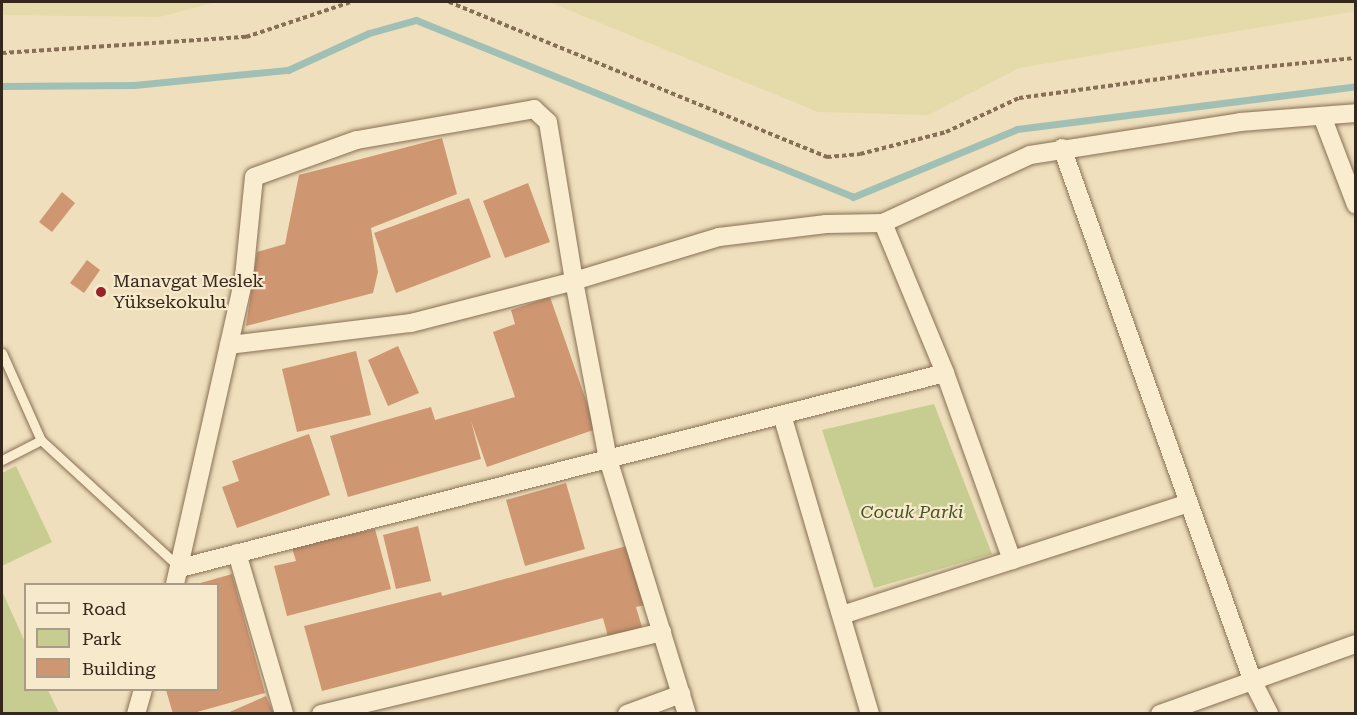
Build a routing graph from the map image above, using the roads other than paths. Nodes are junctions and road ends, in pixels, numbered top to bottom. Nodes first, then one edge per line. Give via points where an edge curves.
1 (1356, 113) edge
2 (1322, 116) junction
3 (1062, 148) junction
4 (1356, 205) edge
5 (884, 223) junction
6 (574, 281) junction
7 (229, 345) junction
8 (2, 352) edge
9 (945, 374) junction
10 (782, 415) junction
11 (41, 440) junction
12 (608, 459) junction
13 (2, 460) edge
14 (1188, 503) junction
15 (237, 554) junction
16 (1012, 560) junction
17 (178, 576) edge
18 (842, 615) junction
19 (662, 632) junction
20 (1356, 644) edge
21 (1253, 682) junction
22 (143, 691) edge
23 (681, 694) junction
24 (136, 714) edge
25 (284, 714) edge
26 (321, 714) edge
27 (627, 714) edge
28 (687, 714) edge
29 (870, 714) edge
30 (1160, 714) edge
31 (1269, 714) edge

1 - 2 street
2 - 3 street via 1240,122
2 - 4 street
3 - 5 street via 1030,155
3 - 14 street
5 - 6 street via 826,224 719,237
5 - 9 street
6 - 7 street via 411,323
6 - 7 street via 548,122 534,109 357,140 254,177 244,277
6 - 12 street
7 - 17 street
8 - 11 lane
9 - 10 street
9 - 16 street
10 - 12 street
10 - 18 street
11 - 13 lane
11 - 17 lane
12 - 15 street
12 - 19 street
14 - 16 street
14 - 21 street
15 - 17 street
15 - 25 street
16 - 18 street
18 - 29 street
19 - 23 street
19 - 26 street
20 - 21 street
21 - 30 street
21 - 31 street
22 - 24 street
23 - 27 street
23 - 28 street

